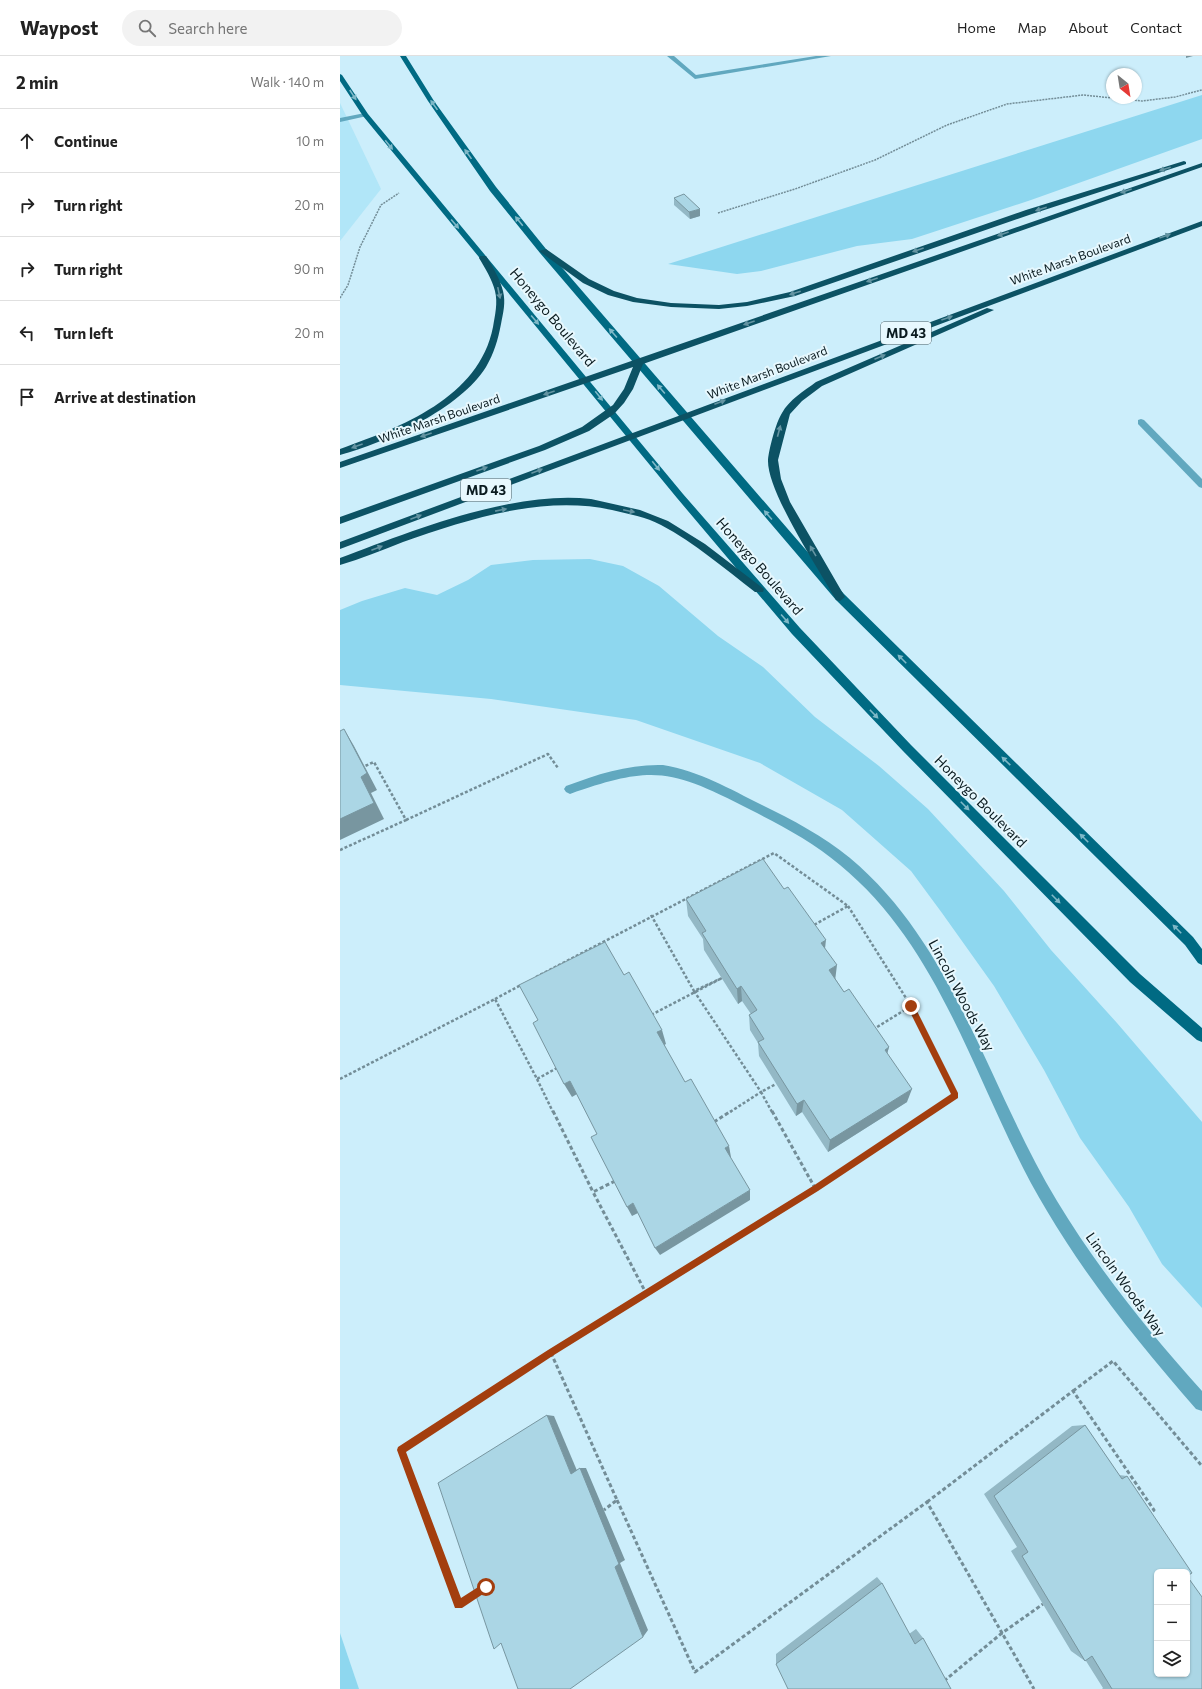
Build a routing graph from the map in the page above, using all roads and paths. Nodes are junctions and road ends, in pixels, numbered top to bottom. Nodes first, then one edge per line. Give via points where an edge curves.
1 (403, 56) edge
2 (670, 56) edge
3 (828, 56) edge
4 (340, 76) edge
5 (1202, 90) edge
6 (365, 115) junction
7 (340, 120) edge
8 (1202, 157) edge
9 (1202, 165) edge
10 (419, 181) junction
11 (718, 213) dead end
12 (1202, 223) edge
13 (1128, 250) junction
14 (543, 251) junction
15 (484, 258) junction
16 (340, 298) edge
17 (639, 362) junction
18 (586, 380) junction
19 (612, 411) junction
20 (684, 416) junction
21 (1141, 422) dead end
22 (632, 436) junction
23 (340, 452) edge
24 (340, 464) edge
25 (1202, 485) edge
26 (340, 521) edge
27 (340, 546) edge
28 (340, 562) edge
29 (759, 589) junction
30 (840, 596) junction
31 (365, 766) edge
32 (570, 789) joint
33 (406, 820) junction
34 (340, 850) edge
35 (848, 906) junction
36 (651, 915) junction
37 (811, 926) edge
38 (1202, 959) edge
39 (529, 980) edge
40 (522, 984) edge
41 (694, 991) junction
42 (495, 998) junction
43 (911, 1006) junction
44 (650, 1016) edge
45 (873, 1030) edge
46 (1202, 1036) edge
47 (557, 1068) edge
48 (340, 1079) edge
49 (537, 1079) junction
50 (776, 1084) edge
51 (761, 1092) junction
52 (712, 1123) edge
53 (615, 1181) edge
54 (815, 1188) junction
55 (593, 1192) junction
56 (646, 1293) junction
57 (551, 1352) junction
58 (1073, 1391) junction
59 (1202, 1404) edge
60 (1202, 1466) edge
61 (616, 1500) junction
62 (927, 1502) junction
63 (604, 1510) dead end
64 (1148, 1515) edge
65 (480, 1590) edge
66 (1043, 1604) edge
67 (1002, 1633) junction
68 (944, 1681) edge
69 (1034, 1689) edge

14 -> 1 main road via 488,183
2 - 3 street via 695,77
4 -> 6 main road, Honeygo Boulevard
5 - 11 path via 1175,97 1142,101 1082,95 1007,104 948,125 875,160 788,192
6 - 7 street
6 -> 10 main road, Honeygo Boulevard
8 -> 14 highway via 1029,212 792,294 747,304 719,307 671,305 636,300 611,293 586,281
9 -> 17 highway, White Marsh Boulevard
10 -> 15 main road, Honeygo Boulevard
10 - 16 path via 380,205 360,247 348,285
13 -> 12 highway, White Marsh Boulevard / MD 43
20 -> 13 highway, White Marsh Boulevard / MD 43
30 -> 13 highway via 785,502 776,479 773,460 786,413 818,384
17 -> 14 main road
15 -> 18 main road, Honeygo Boulevard
15 -> 23 highway via 500,293 496,338 478,372 456,394 426,415
17 - 18 highway, White Marsh Boulevard
17 - 19 highway via 628,392
20 -> 17 main road
18 -> 19 main road, Honeygo Boulevard
18 -> 24 highway, White Marsh Boulevard
19 - 22 main road, Honeygo Boulevard
26 -> 19 highway via 561,440
20 - 22 highway, White Marsh Boulevard / MD 43
30 -> 20 main road
21 - 25 street
27 -> 22 highway, White Marsh Boulevard / MD 43
22 -> 29 main road, Honeygo Boulevard
28 -> 29 highway via 470,516 520,506 584,502 638,512 664,523
29 -> 46 main road, Honeygo Boulevard via 844,683 1112,955
38 -> 30 main road via 1189,941
31 - 33 path via 374,762
32 - 33 path via 564,774 548,754
32 - 59 street, Lincoln Woods Way via 604,776 640,770 665,770 729,792 783,820 819,842 856,871 885,901 930,964 962,1024 1026,1159 1094,1273 1162,1359
33 - 34 path
35 - 36 path via 774,853
35 - 37 path
35 - 43 path
36 - 39 path
36 - 41 path
40 - 42 path
41 - 44 path via 722,978
41 - 51 path
42 - 48 path
42 - 49 path
43 - 45 path
43 - 54 path via 955,1095
47 - 49 path
49 - 55 path
50 - 51 path
51 - 52 path
51 - 54 path
53 - 55 path
54 - 56 path
55 - 56 path
56 - 57 path
57 - 61 path
57 - 65 path via 401,1450 459,1605
58 - 60 path via 1113,1361
58 - 62 path
58 - 64 path via 1154,1510
61 - 62 path via 695,1672
61 - 63 path
62 - 67 path
66 - 67 path
67 - 68 path
67 - 69 path

